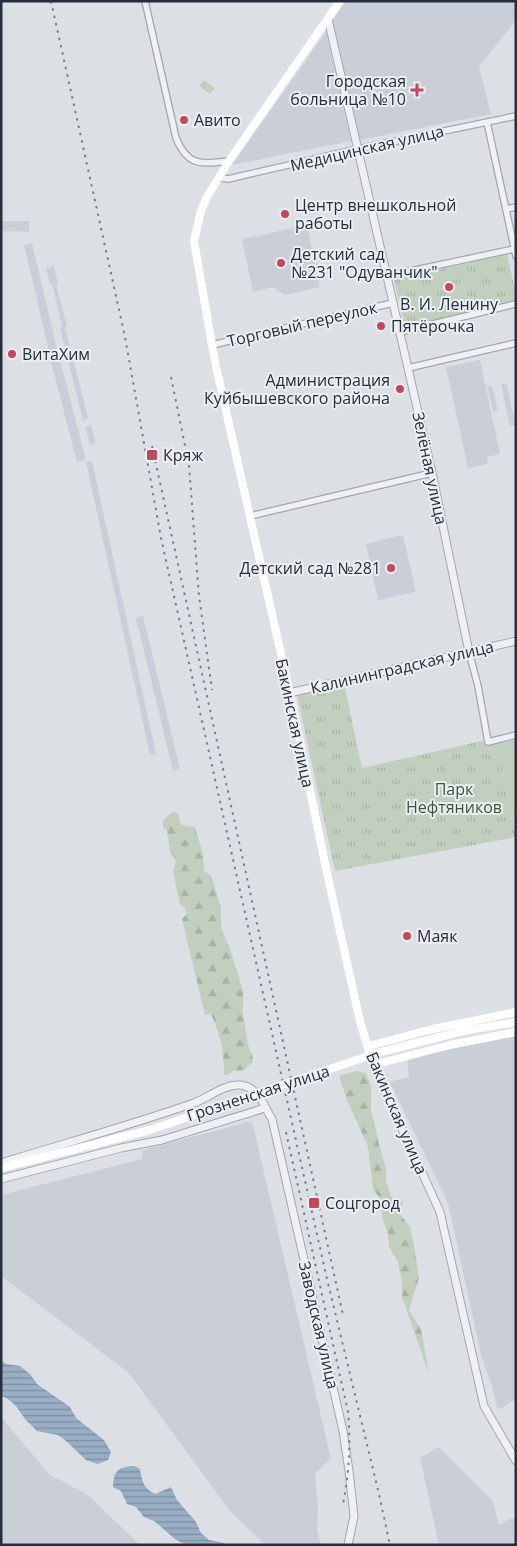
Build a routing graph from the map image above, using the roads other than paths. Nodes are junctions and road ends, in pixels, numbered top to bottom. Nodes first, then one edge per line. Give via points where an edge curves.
1 (145, 1) edge
2 (340, 1) edge
3 (328, 19) junction
4 (516, 116) edge
5 (487, 122) junction
6 (358, 149) junction
7 (229, 161) junction
8 (219, 178) junction
9 (516, 207) edge
10 (506, 209) junction
11 (515, 253) edge
12 (387, 276) junction
13 (393, 303) junction
14 (516, 304) edge
15 (400, 332) junction
16 (516, 343) edge
17 (212, 345) junction
18 (408, 368) junction
19 (432, 473) junction
20 (250, 516) junction
21 (516, 641) edge
22 (469, 652) junction
23 (289, 692) junction
24 (516, 735) edge
25 (516, 1012) edge
26 (516, 1022) edge
27 (516, 1032) edge
28 (368, 1046) junction
29 (406, 1055) junction
30 (373, 1065) junction
31 (265, 1108) junction
32 (1, 1163) edge
33 (1, 1168) edge
34 (1, 1179) edge
35 (516, 1461) edge
36 (348, 1545) edge

1 - 7 street via 176,138 182,151 189,159 198,162
2 - 3 main road, Бакинская улица
3 - 6 street, Зелёная улица
3 - 7 main road, Бакинская улица
4 - 5 street, Медицинская улица
5 - 6 street, Медицинская улица
5 - 10 street
6 - 8 street, Медицинская улица via 228,179
6 - 12 street, Зелёная улица
7 - 8 main road, Бакинская улица
8 - 17 main road, Бакинская улица via 204,203 194,241
9 - 10 street
10 - 11 street
11 - 12 street
12 - 13 street, Зелёная улица
13 - 15 street, Зелёная улица
13 - 17 street, Торговый переулок
14 - 15 street
15 - 18 street, Зелёная улица
16 - 18 street
17 - 20 main road, Бакинская улица
18 - 19 street, Зелёная улица
19 - 20 street
19 - 22 street, Зелёная улица
20 - 23 main road, Бакинская улица
21 - 22 street, Калининградская улица
22 - 23 street, Калининградская улица
22 - 24 street, Зелёная улица via 488,742
23 - 28 main road, Бакинская улица
25 - 28 main road
26 - 33 main road, Грозненская улица, bridge via 463,1031 377,1053 150,1130
27 - 29 main road
28 - 29 main road
28 - 30 main road, Бакинская улица
29 - 30 main road
30 - 35 street, Бакинская улица via 440,1212 484,1406
31 - 32 street, Заводская улица via 256,1091 236,1085 188,1105
31 - 34 street via 162,1140
31 - 36 street, Заводская улица via 272,1119 343,1431 354,1516

